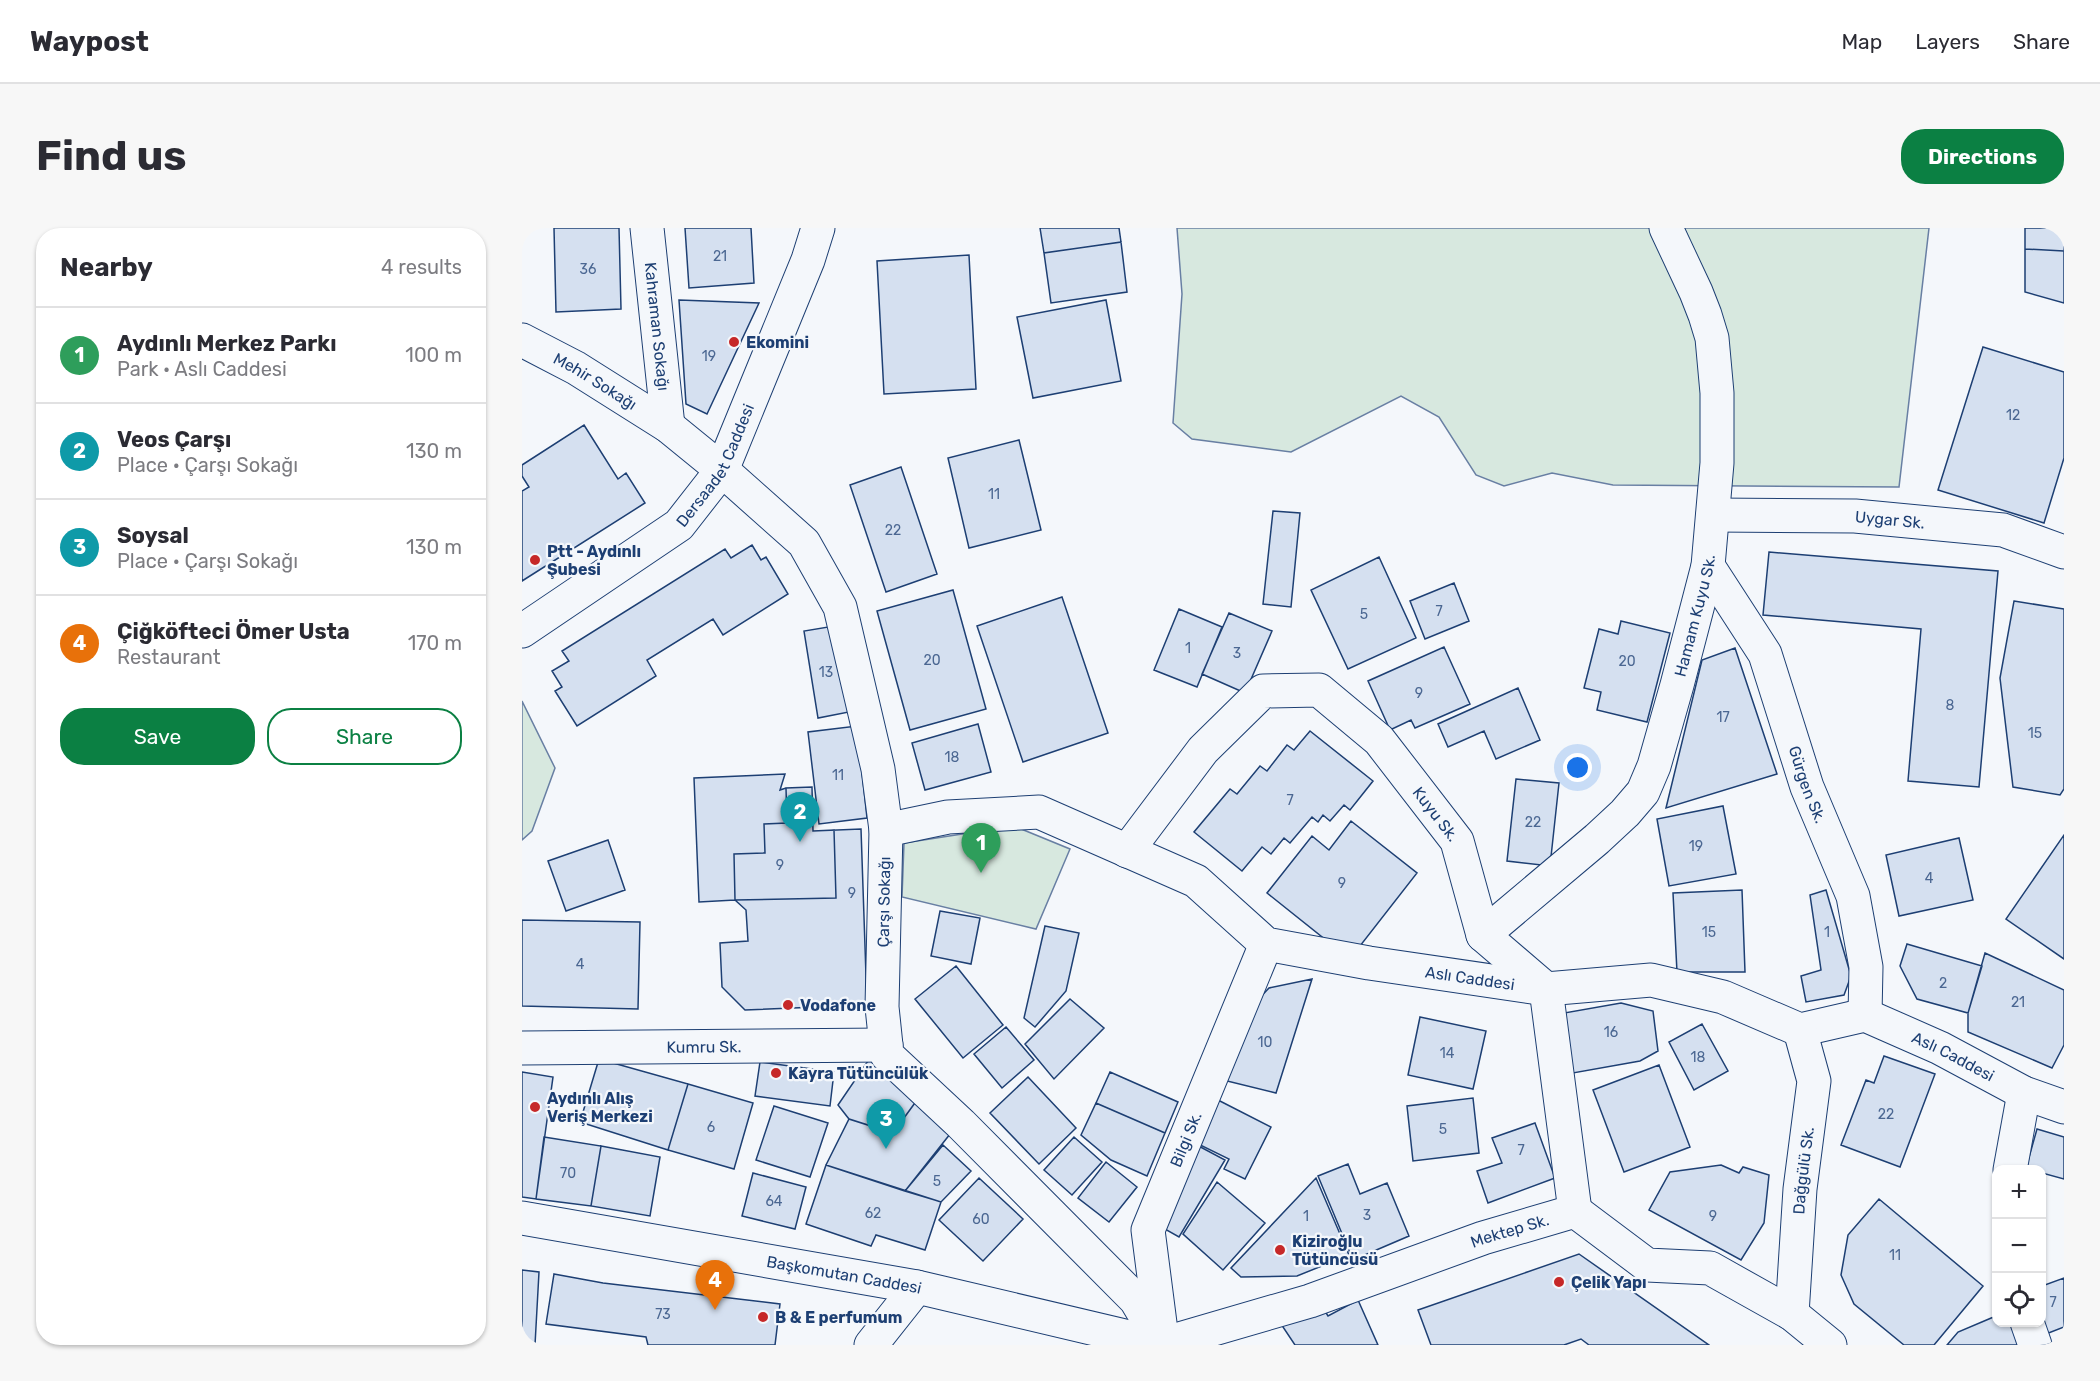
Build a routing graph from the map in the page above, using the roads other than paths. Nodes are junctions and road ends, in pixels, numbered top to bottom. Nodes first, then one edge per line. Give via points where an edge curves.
1 (647, 228) edge
2 (818, 228) edge
3 (1666, 228) edge
4 (522, 340) edge
5 (668, 426) junction
6 (722, 470) junction
7 (1713, 515) junction
8 (2064, 552) edge
9 (1708, 566) junction
10 (522, 631) edge
11 (886, 830) junction
12 (1127, 851) junction
13 (1483, 935) junction
14 (1266, 944) junction
15 (1546, 989) junction
16 (1865, 1015) junction
17 (1800, 1030) junction
18 (886, 1045) junction
19 (522, 1048) edge
20 (2024, 1093) junction
21 (2064, 1107) edge
22 (2011, 1165) edge
23 (1575, 1211) junction
24 (522, 1218) edge
25 (917, 1287) junction
26 (1792, 1314) junction
27 (2028, 1327) edge
28 (871, 1345) edge
29 (1163, 1345) edge
30 (1830, 1345) edge
31 (2035, 1345) edge

1 - 5 street, Kahraman Sokağı
2 - 6 street, Dersaadet Caddesi
3 - 7 street, Hamam Kuyu Sk. via 1706,315 1712,338 1717,393
4 - 5 street, Mehir Sokağı via 576,368
5 - 6 street, Çarşı Sokağı
6 - 10 street, Dersaadet Caddesi via 680,525
6 - 11 street, Çarşı Sokağı via 804,543 840,607 878,769
7 - 8 street, Uygar Sk. via 1855,516 2003,530
7 - 9 street, Hamam Kuyu Sk.
9 - 13 street, Hamam Kuyu Sk. via 1654,766 1643,792 1597,839
9 - 16 street, Gürgen Sk. via 1765,654 1807,787 1853,896 1866,967
11 - 12 street via 948,817 1038,812
11 - 18 street, Çarşı Sokağı via 882,1007
12 - 13 street, Kuyu Sk. via 1203,750 1263,691 1319,690 1379,740 1457,841
12 - 14 street via 1196,881
13 - 15 street
14 - 15 street, Aslı Caddesi
14 - 29 street, Bilgi Sk. via 1148,1230
15 - 17 street, Aslı Caddesi via 1651,980 1723,997
15 - 23 street
16 - 17 street
16 - 20 street, Aslı Caddesi via 1940,1048
17 - 26 street, Dağgülü Sk. via 1814,1082 1800,1189
18 - 19 street, Kumru Sk.
18 - 29 street, Çarşı Sokağı via 887,1056 961,1124 1136,1300
20 - 21 street, Aslı Caddesi
20 - 22 street
23 - 26 street via 1647,1265 1710,1268
23 - 29 street, Mektep Sk. via 1484,1238 1310,1301
24 - 25 street, Başkomutan Caddesi
25 - 28 street
25 - 29 street, Başkomutan Caddesi
26 - 30 street
27 - 31 street

